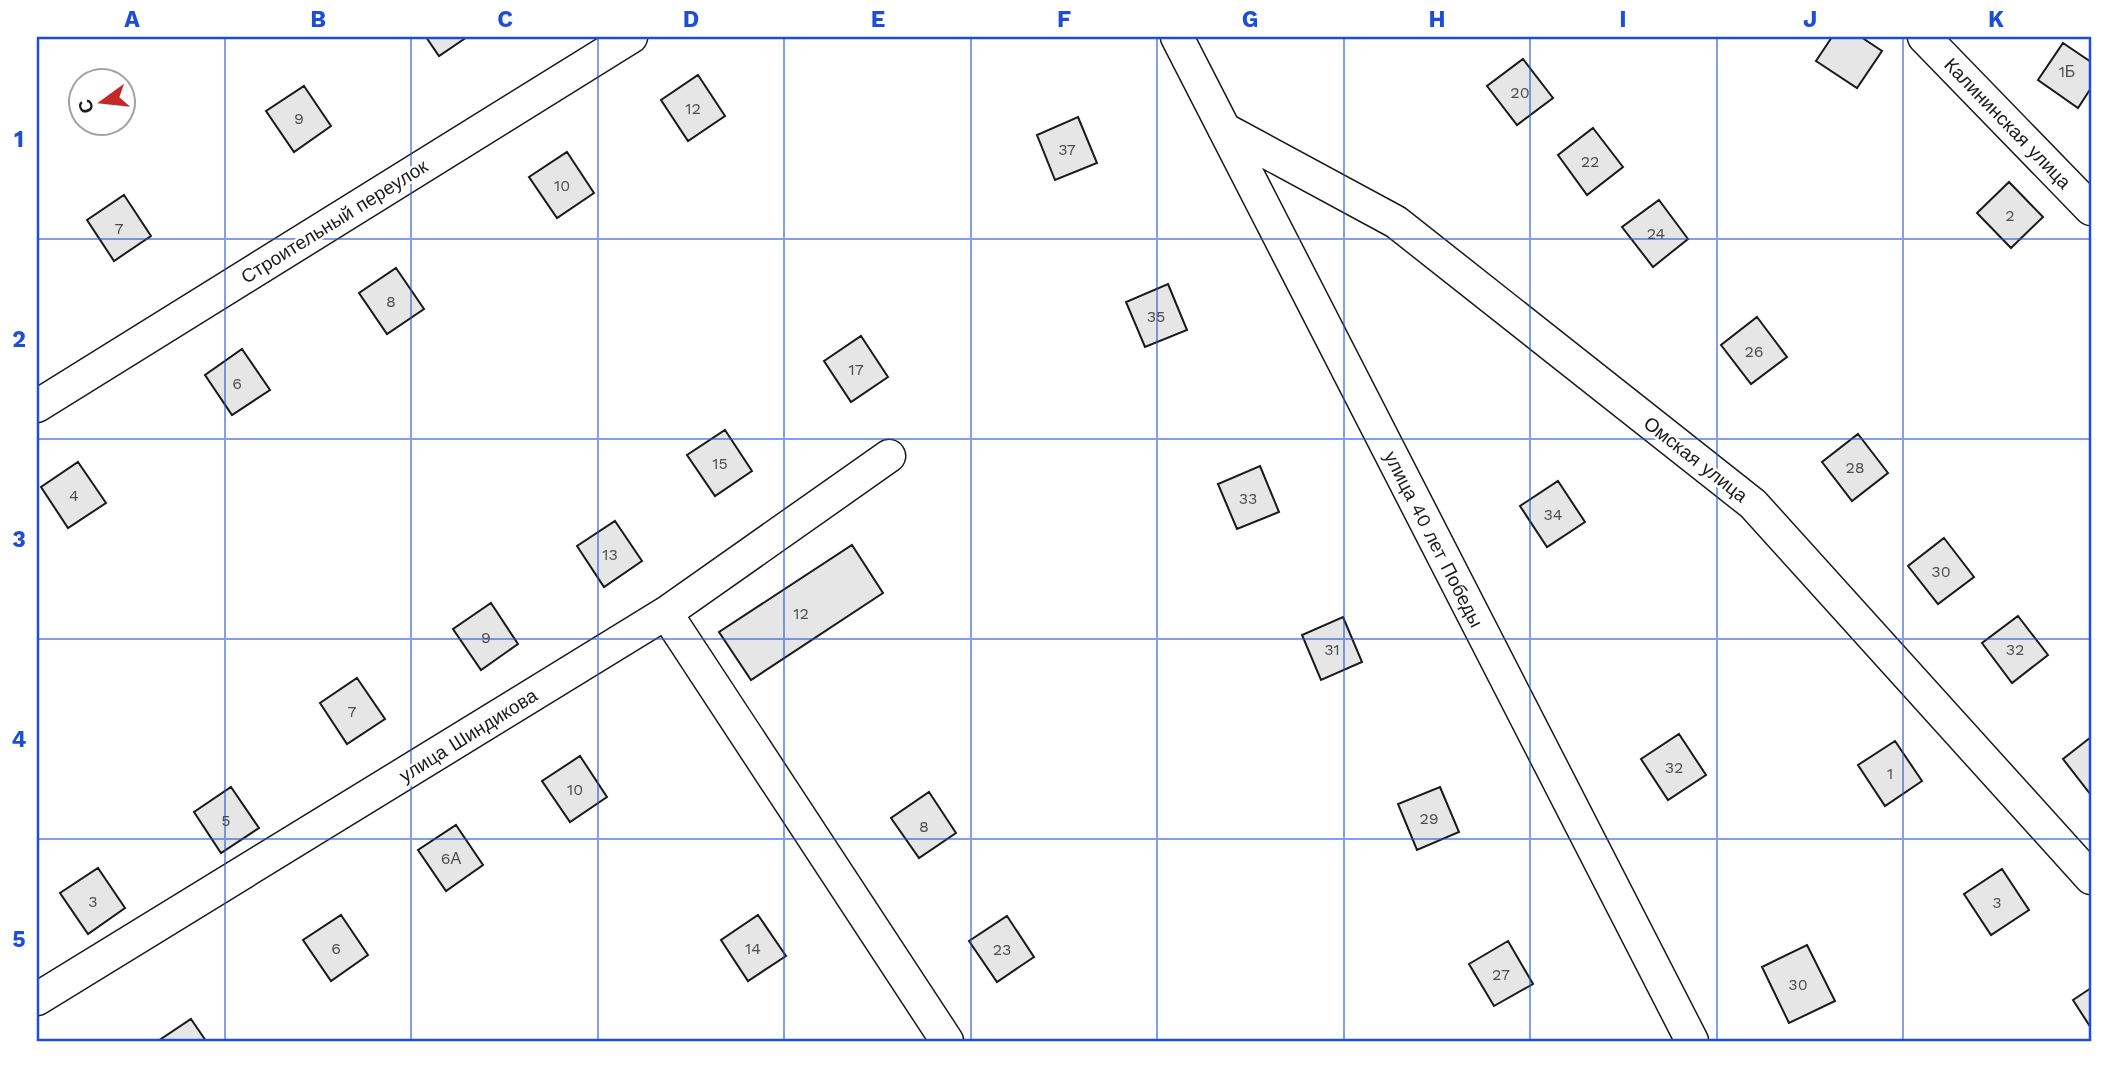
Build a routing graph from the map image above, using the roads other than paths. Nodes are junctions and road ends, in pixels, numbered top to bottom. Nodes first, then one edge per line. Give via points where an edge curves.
1 (631, 37) edge
2 (1177, 37) edge
3 (1924, 37) edge
4 (1224, 129) junction
5 (2091, 209) edge
6 (37, 406) edge
7 (889, 456) dead end
8 (666, 613) junction
9 (2091, 878) edge
10 (37, 999) edge
11 (947, 1041) edge
12 (1692, 1041) edge

1 - 6 street, Строительный переулок
2 - 4 street, улица 40 лет Победы
3 - 5 street, Калининская улица
4 - 9 street, Омская улица via 1396,222 1752,503
4 - 12 street, улица 40 лет Победы
7 - 8 street, улица Шиндикова
8 - 10 street, улица Шиндикова
8 - 11 street

